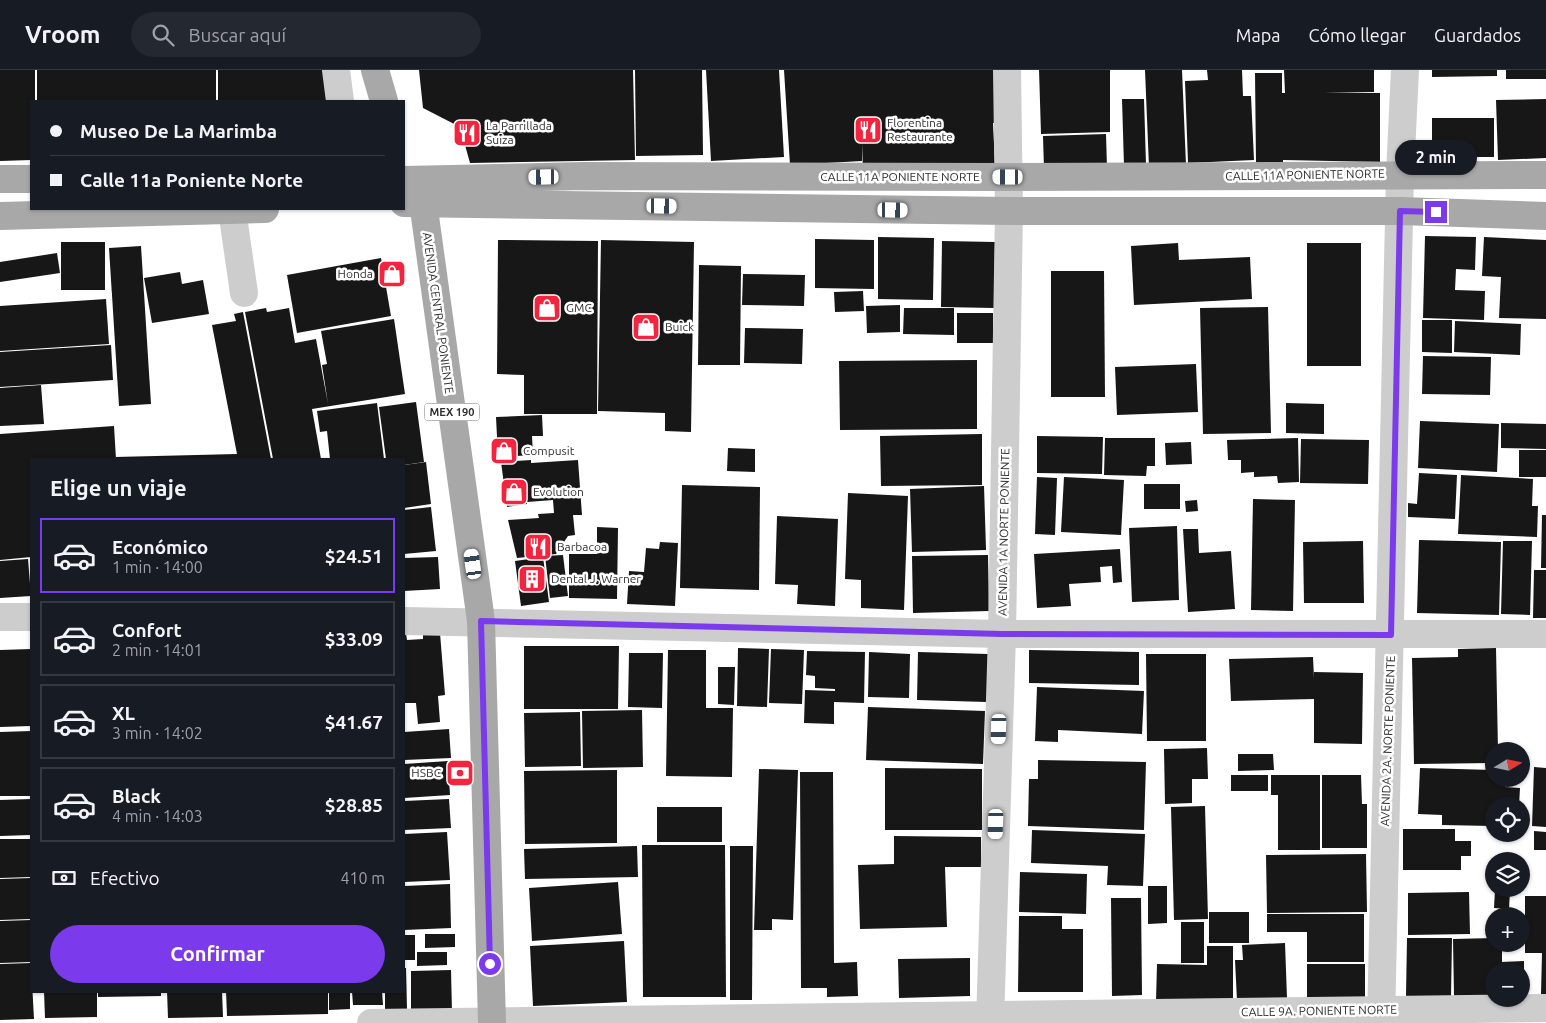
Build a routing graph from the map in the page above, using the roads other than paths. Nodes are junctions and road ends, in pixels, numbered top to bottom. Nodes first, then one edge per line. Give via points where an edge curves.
1 (336, 70) edge
2 (375, 70) edge
3 (1007, 70) edge
4 (1405, 70) edge
5 (340, 100) edge
6 (384, 100) edge
7 (1400, 174) junction
8 (1546, 174) edge
9 (584, 176) junction
10 (1008, 177) junction
11 (0, 179) edge
12 (30, 179) edge
13 (408, 189) edge
14 (586, 205) junction
15 (171, 210) edge
16 (232, 210) edge
17 (1009, 211) junction
18 (1400, 211) junction
19 (0, 216) edge
20 (1546, 216) edge
21 (244, 293) dead end
22 (0, 617) edge
23 (30, 617) edge
24 (405, 620) edge
25 (481, 621) junction
26 (1002, 634) junction
27 (1546, 634) edge
28 (1391, 635) junction
29 (1546, 1008) edge
30 (1381, 1016) edge
31 (990, 1019) edge
32 (492, 1022) edge
33 (371, 1023) edge

1 - 5 street
2 - 6 main road
3 - 10 street, AVENIDA 1A NORTE PONIENTE
4 - 7 street, AVENIDA 2A. NORTE PONIENTE
7 - 8 main road, CALLE 11A PONIENTE NORTE
7 - 10 main road, CALLE 11A PONIENTE NORTE
7 - 18 street, AVENIDA 2A. NORTE PONIENTE
9 - 10 main road, CALLE 11A PONIENTE NORTE
9 - 13 main road, CALLE 11A PONIENTE NORTE
9 - 14 main road
10 - 17 street, AVENIDA 1A NORTE PONIENTE
11 - 12 main road
13 - 14 main road
13 - 25 main road, AVENIDA CENTRAL PONIENTE / MEX 190
14 - 17 main road
15 - 16 main road
15 - 19 main road
16 - 21 street
17 - 18 main road
17 - 26 street, AVENIDA 1A NORTE PONIENTE
18 - 20 main road
18 - 28 street, AVENIDA 2A. NORTE PONIENTE
22 - 23 street
24 - 25 street
25 - 26 street
25 - 32 main road, AVENIDA CENTRAL PONIENTE / MEX 190
26 - 28 street
26 - 31 street, AVENIDA 1A NORTE PONIENTE
27 - 28 street
28 - 30 street, AVENIDA 2A. NORTE PONIENTE
29 - 30 street, CALLE 9A. PONIENTE NORTE
30 - 31 street, CALLE 9A. PONIENTE NORTE
31 - 32 street, CALLE 9A. PONIENTE NORTE
32 - 33 street, CALLE 9A. PONIENTE NORTE

